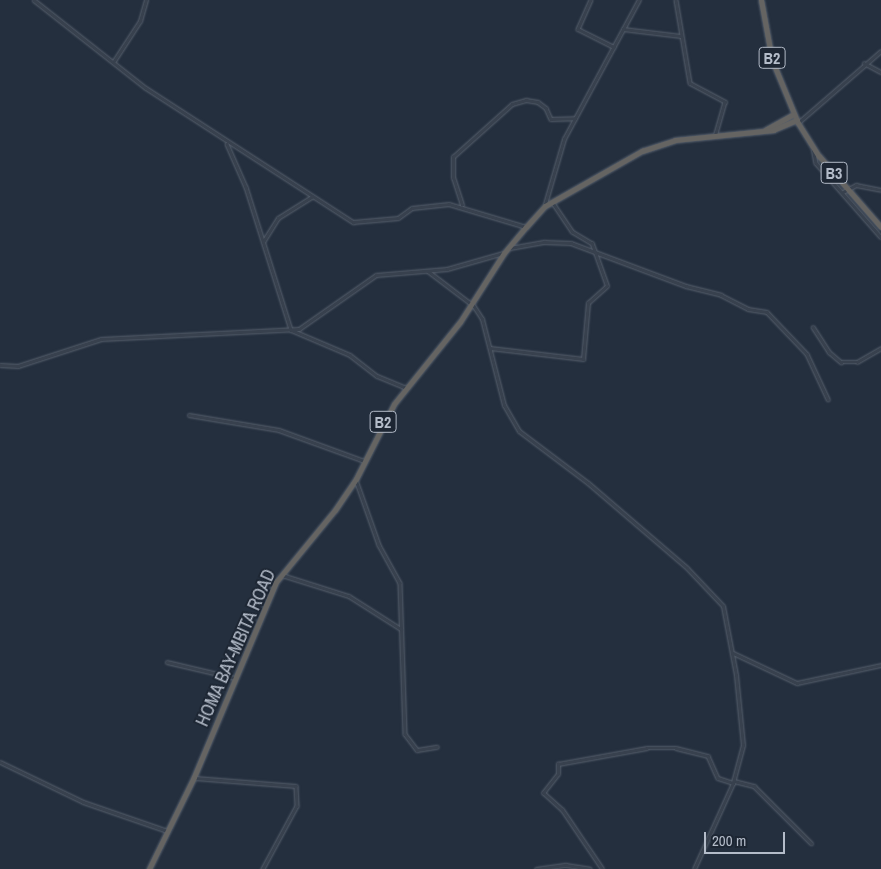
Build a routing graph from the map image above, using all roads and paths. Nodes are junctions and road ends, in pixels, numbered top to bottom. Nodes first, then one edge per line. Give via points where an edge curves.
1 (34, 0) edge
2 (146, 0) edge
3 (591, 0) edge
4 (634, 0) edge
5 (676, 0) edge
6 (761, 0) edge
7 (639, 1) edge
8 (623, 29) junction
9 (681, 36) junction
10 (614, 47) junction
11 (881, 51) edge
12 (114, 60) junction
13 (864, 63) junction
14 (881, 72) edge
15 (794, 114) junction
16 (575, 118) junction
17 (798, 121) junction
18 (765, 130) junction
19 (716, 136) junction
20 (226, 142) junction
21 (845, 190) junction
22 (881, 190) edge
23 (312, 196) junction
24 (553, 204) junction
25 (462, 205) junction
26 (545, 206) junction
27 (526, 227) junction
28 (881, 227) edge
29 (881, 237) edge
30 (263, 242) junction
31 (508, 248) junction
32 (504, 253) junction
33 (597, 254) junction
34 (428, 270) junction
35 (473, 305) junction
36 (813, 327) dead end
37 (291, 330) junction
38 (489, 348) junction
39 (881, 348) edge
40 (0, 365) edge
41 (406, 388) junction
42 (828, 399) dead end
43 (189, 415) dead end
44 (364, 461) junction
45 (356, 479) junction
46 (281, 574) junction
47 (401, 628) junction
48 (733, 654) junction
49 (166, 662) dead end
50 (881, 665) edge
51 (235, 678) junction
52 (437, 747) dead end
53 (0, 762) edge
54 (194, 777) junction
55 (734, 782) junction
56 (168, 831) junction
57 (811, 843) dead end
58 (150, 869) edge
59 (264, 869) edge
60 (536, 869) edge
61 (590, 869) edge
62 (602, 869) edge
63 (694, 869) edge

1 - 12 street
2 - 12 street via 140,21
3 - 10 street via 578,29
4 - 7 street
5 - 9 street
6 - 15 highway, B2 via 772,60
7 - 8 street
8 - 9 street
8 - 10 street
9 - 19 street via 690,83 725,102
10 - 16 street
11 - 13 street
12 - 20 street via 146,88
13 - 14 street
13 - 17 street
15 - 17 highway, B3
15 - 18 highway
16 - 25 street via 551,119 546,108 538,102 526,100 512,104 453,157 453,178
16 - 26 street via 556,160
17 - 18 highway
17 - 21 highway, B3
18 - 19 highway
19 - 24 highway via 676,140 642,151
20 - 23 street
20 - 30 street via 246,186
21 - 22 street via 859,185
21 - 28 highway, B3
21 - 29 street
23 - 25 street via 356,224 398,218 415,207
23 - 30 street via 278,218
24 - 26 highway
24 - 33 street via 568,227 592,244
25 - 27 street
26 - 27 highway, HOMA BAY-MBITA ROAD / B2
27 - 31 highway, HOMA BAY-MBITA ROAD / B2
30 - 37 street
31 - 32 highway, HOMA BAY-MBITA ROAD / B2
31 - 33 street via 555,241
32 - 34 street
32 - 35 highway, HOMA BAY-MBITA ROAD / B2
33 - 38 street via 606,286 588,303 583,359
33 - 42 street via 701,292 721,295 748,309 767,312 807,354
34 - 35 street via 461,299
34 - 37 street via 376,275 310,323
35 - 38 street via 480,312
35 - 41 highway, HOMA BAY-MBITA ROAD / B2
36 - 39 street via 835,360 841,362 857,362
37 - 40 street via 101,339 18,366
37 - 41 street via 350,355 378,376
38 - 48 street via 504,405 519,431 588,483 715,594 723,606
41 - 44 highway, HOMA BAY-MBITA ROAD / B2 via 381,426
43 - 44 street via 279,430
44 - 45 highway, HOMA BAY-MBITA ROAD / B2
45 - 46 highway, HOMA BAY-MBITA ROAD / B2 via 335,510
45 - 47 street via 379,545 398,576
46 - 47 street via 350,596
46 - 51 highway, HOMA BAY-MBITA ROAD / B2
47 - 52 street via 405,734 417,750
48 - 50 street via 796,683
48 - 55 street via 743,737
49 - 51 street
51 - 54 highway, HOMA BAY-MBITA ROAD / B2
53 - 56 street via 83,802
54 - 56 highway, HOMA BAY-MBITA ROAD / B2
54 - 59 street via 296,786 297,806
55 - 57 street via 754,786
55 - 62 street via 718,778 708,756 676,748 647,748 558,764 558,774 543,793 562,810
55 - 63 street
56 - 58 highway, HOMA BAY-MBITA ROAD / B2
60 - 61 street via 566,865

